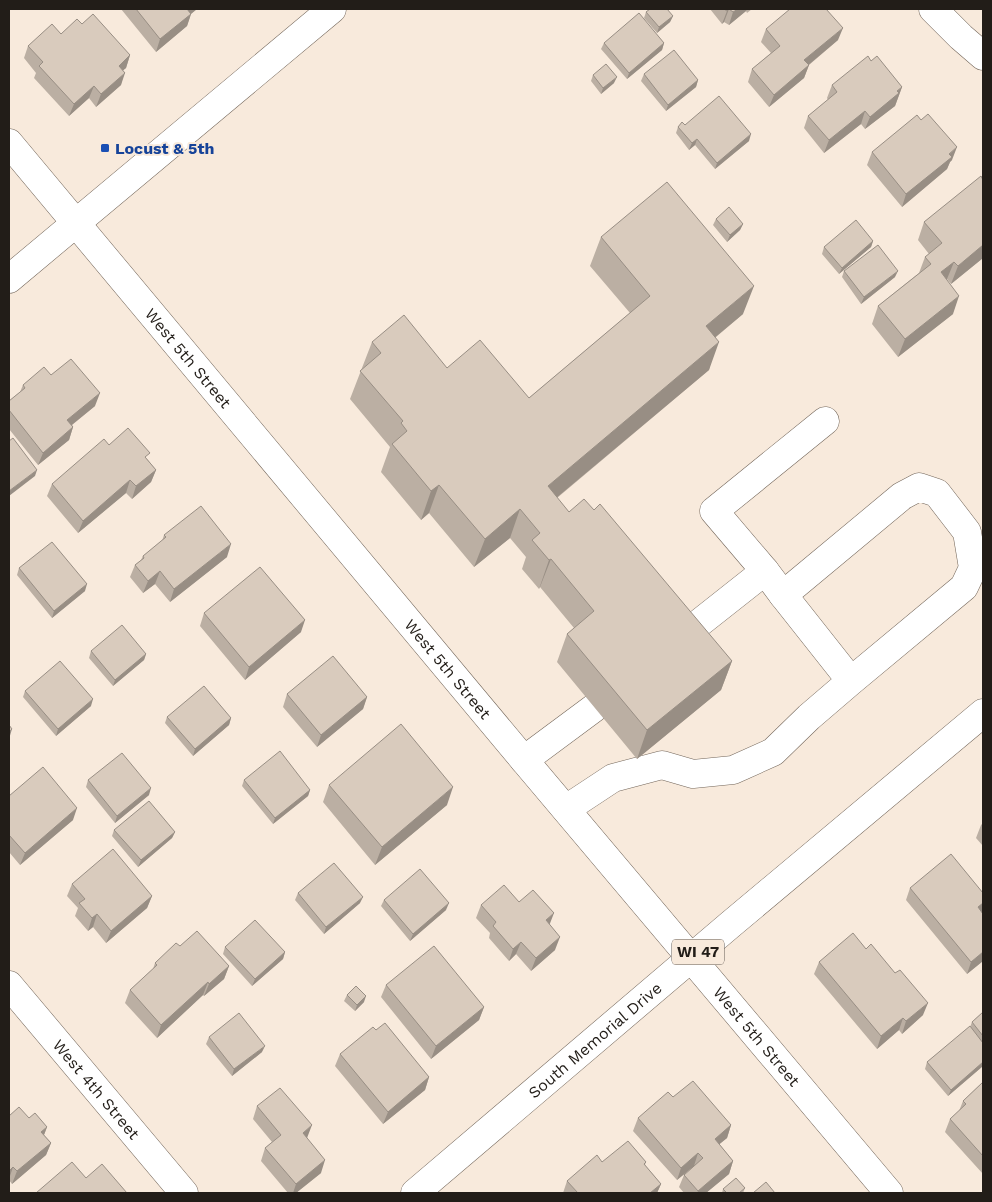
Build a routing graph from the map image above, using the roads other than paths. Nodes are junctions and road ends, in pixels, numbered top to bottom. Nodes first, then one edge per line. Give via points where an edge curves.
1 (332, 9) edge
2 (933, 9) edge
3 (983, 56) edge
4 (9, 143) edge
5 (75, 222) junction
6 (9, 279) edge
7 (825, 421) dead end
8 (765, 572) junction
9 (783, 595) junction
10 (679, 639) edge
11 (851, 681) junction
12 (594, 708) edge
13 (983, 713) edge
14 (524, 760) junction
15 (566, 809) junction
16 (691, 958) junction
17 (9, 985) edge
18 (184, 1193) edge
19 (415, 1193) edge
20 (889, 1193) edge

1 - 5 street
2 - 3 street
4 - 5 street, West 5th Street
5 - 6 street
5 - 14 street, West 5th Street
7 - 8 street via 714,511
8 - 9 street
8 - 10 street
9 - 11 street
9 - 11 street via 902,496 919,487 937,493 967,532 973,568 964,587
11 - 15 street via 772,752 733,770 693,774 662,765 613,778
12 - 14 street
13 - 16 street, South Memorial Drive / WI 47
14 - 15 street, West 5th Street
15 - 16 street, West 5th Street
16 - 19 street, South Memorial Drive / WI 47
16 - 20 street, West 5th Street
17 - 18 street, West 4th Street

